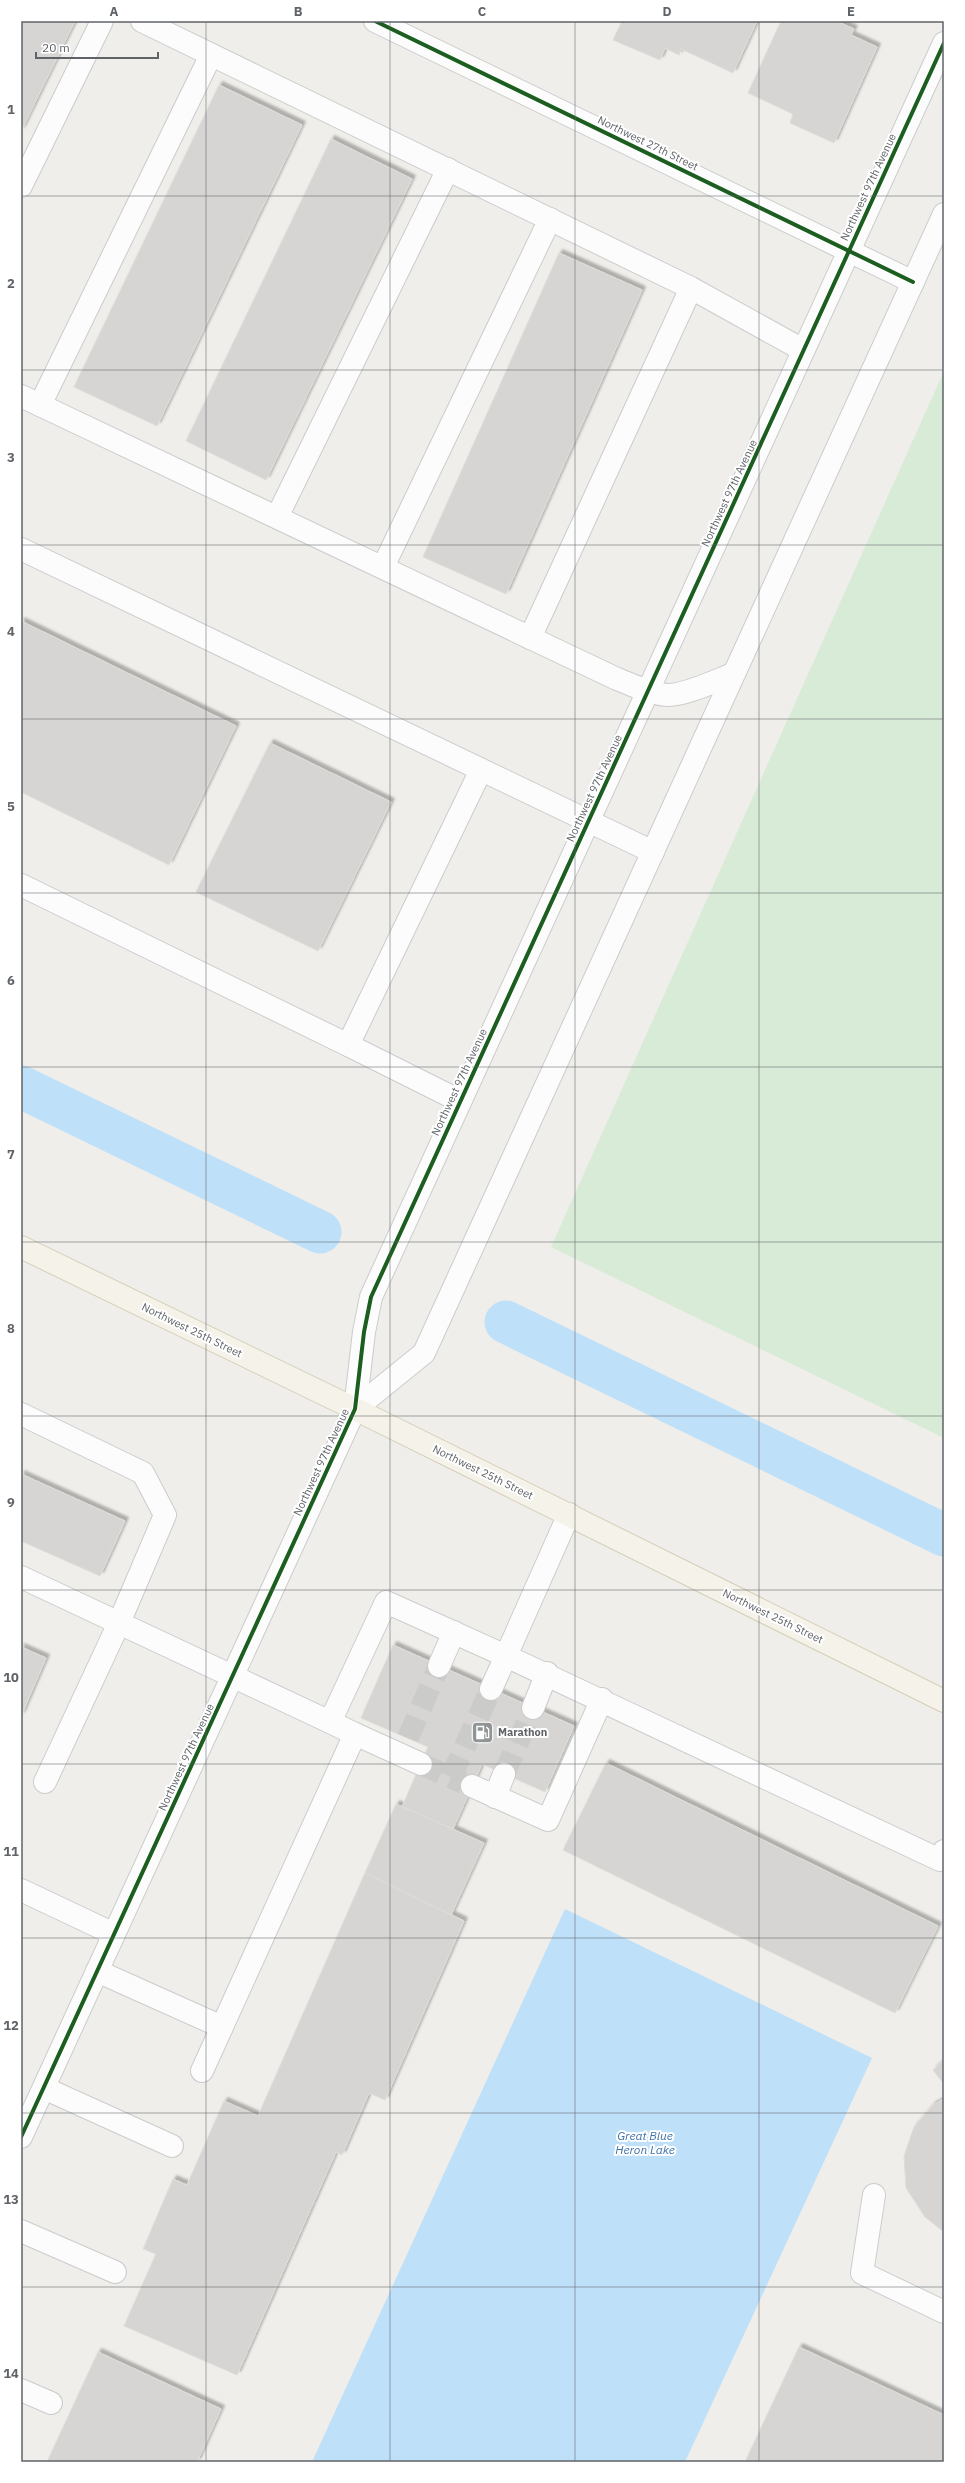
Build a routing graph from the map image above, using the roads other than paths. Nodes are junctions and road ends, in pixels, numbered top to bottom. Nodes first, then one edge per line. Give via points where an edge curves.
1 (102, 21) edge
2 (142, 21) edge
3 (375, 21) edge
4 (944, 43) edge
5 (211, 55) junction
6 (448, 169) junction
7 (21, 186) edge
8 (944, 214) edge
9 (550, 219) junction
10 (849, 251) junction
11 (913, 282) junction
12 (691, 288) junction
13 (803, 350) junction
14 (21, 396) edge
15 (40, 405) junction
16 (277, 517) junction
17 (21, 549) edge
18 (382, 567) junction
19 (530, 638) junction
20 (733, 674) junction
21 (648, 691) junction
22 (481, 770) junction
23 (588, 822) junction
24 (653, 852) junction
25 (21, 885) edge
26 (348, 1046) junction
27 (460, 1101) junction
28 (21, 1246) edge
29 (355, 1409) junction
30 (21, 1414) edge
31 (569, 1514) junction
32 (21, 1577) edge
33 (119, 1623) junction
34 (454, 1632) junction
35 (506, 1656) junction
36 (439, 1666) tunnel mouth
37 (547, 1673) junction
38 (233, 1676) junction
39 (491, 1689) tunnel mouth
40 (602, 1699) junction
41 (944, 1701) edge
42 (533, 1708) tunnel mouth
43 (330, 1722) junction
44 (355, 1734) junction
45 (421, 1764) tunnel mouth
46 (504, 1774) tunnel mouth
47 (45, 1782) dead end
48 (472, 1786) tunnel mouth
49 (495, 1797) junction
50 (944, 1851) edge
51 (21, 1890) edge
52 (114, 1934) junction
53 (97, 1971) junction
54 (222, 2027) junction
55 (202, 2071) dead end
56 (44, 2088) junction
57 (21, 2138) edge
58 (172, 2146) dead end
59 (874, 2195) dead end
60 (21, 2231) edge
61 (115, 2272) dead end
62 (944, 2312) edge
63 (21, 2390) edge
64 (51, 2403) dead end

1 - 7 street
2 - 5 street
3 - 10 street, Northwest 27th Street
4 - 10 street, Northwest 97th Avenue
5 - 6 street
5 - 15 street
6 - 9 street
6 - 16 street
8 - 11 street, Northwest 97th Avenue
9 - 12 street
9 - 18 street
10 - 11 street, Northwest 27th Street
10 - 13 street, Northwest 97th Avenue
11 - 20 street, Northwest 97th Avenue
12 - 13 street
12 - 19 street
13 - 21 street, Northwest 97th Avenue
14 - 15 street
15 - 16 street
16 - 18 street
17 - 22 street
18 - 19 street
19 - 21 street
20 - 21 street via 684,692 668,695
20 - 24 street, Northwest 97th Avenue
21 - 23 street, Northwest 97th Avenue
22 - 23 street
22 - 26 street
23 - 24 street
23 - 27 street, Northwest 97th Avenue
24 - 29 street, Northwest 97th Avenue via 424,1352
25 - 26 street
26 - 27 street
27 - 29 street, Northwest 97th Avenue via 371,1297
28 - 29 main road, Northwest 25th Street
29 - 31 main road, Northwest 25th Street
29 - 38 street, Northwest 97th Avenue
30 - 33 street via 143,1473 165,1515
31 - 35 street
31 - 41 main road, Northwest 25th Street
32 - 33 street
33 - 38 street
33 - 47 street
34 - 35 street
34 - 36 street
34 - 43 street via 386,1602
35 - 37 street
35 - 39 street
37 - 40 street
37 - 42 street
38 - 43 street
38 - 52 street, Northwest 97th Avenue
40 - 49 street via 548,1820
40 - 50 street via 940,1860
43 - 44 street
44 - 45 street via 405,1746
44 - 54 street
46 - 49 street
48 - 49 street
51 - 52 street
52 - 53 street, Northwest 97th Avenue
53 - 54 street
53 - 56 street, Northwest 97th Avenue
54 - 55 street
56 - 57 street, Northwest 97th Avenue
56 - 58 street
59 - 62 street via 862,2273
60 - 61 street
63 - 64 street

